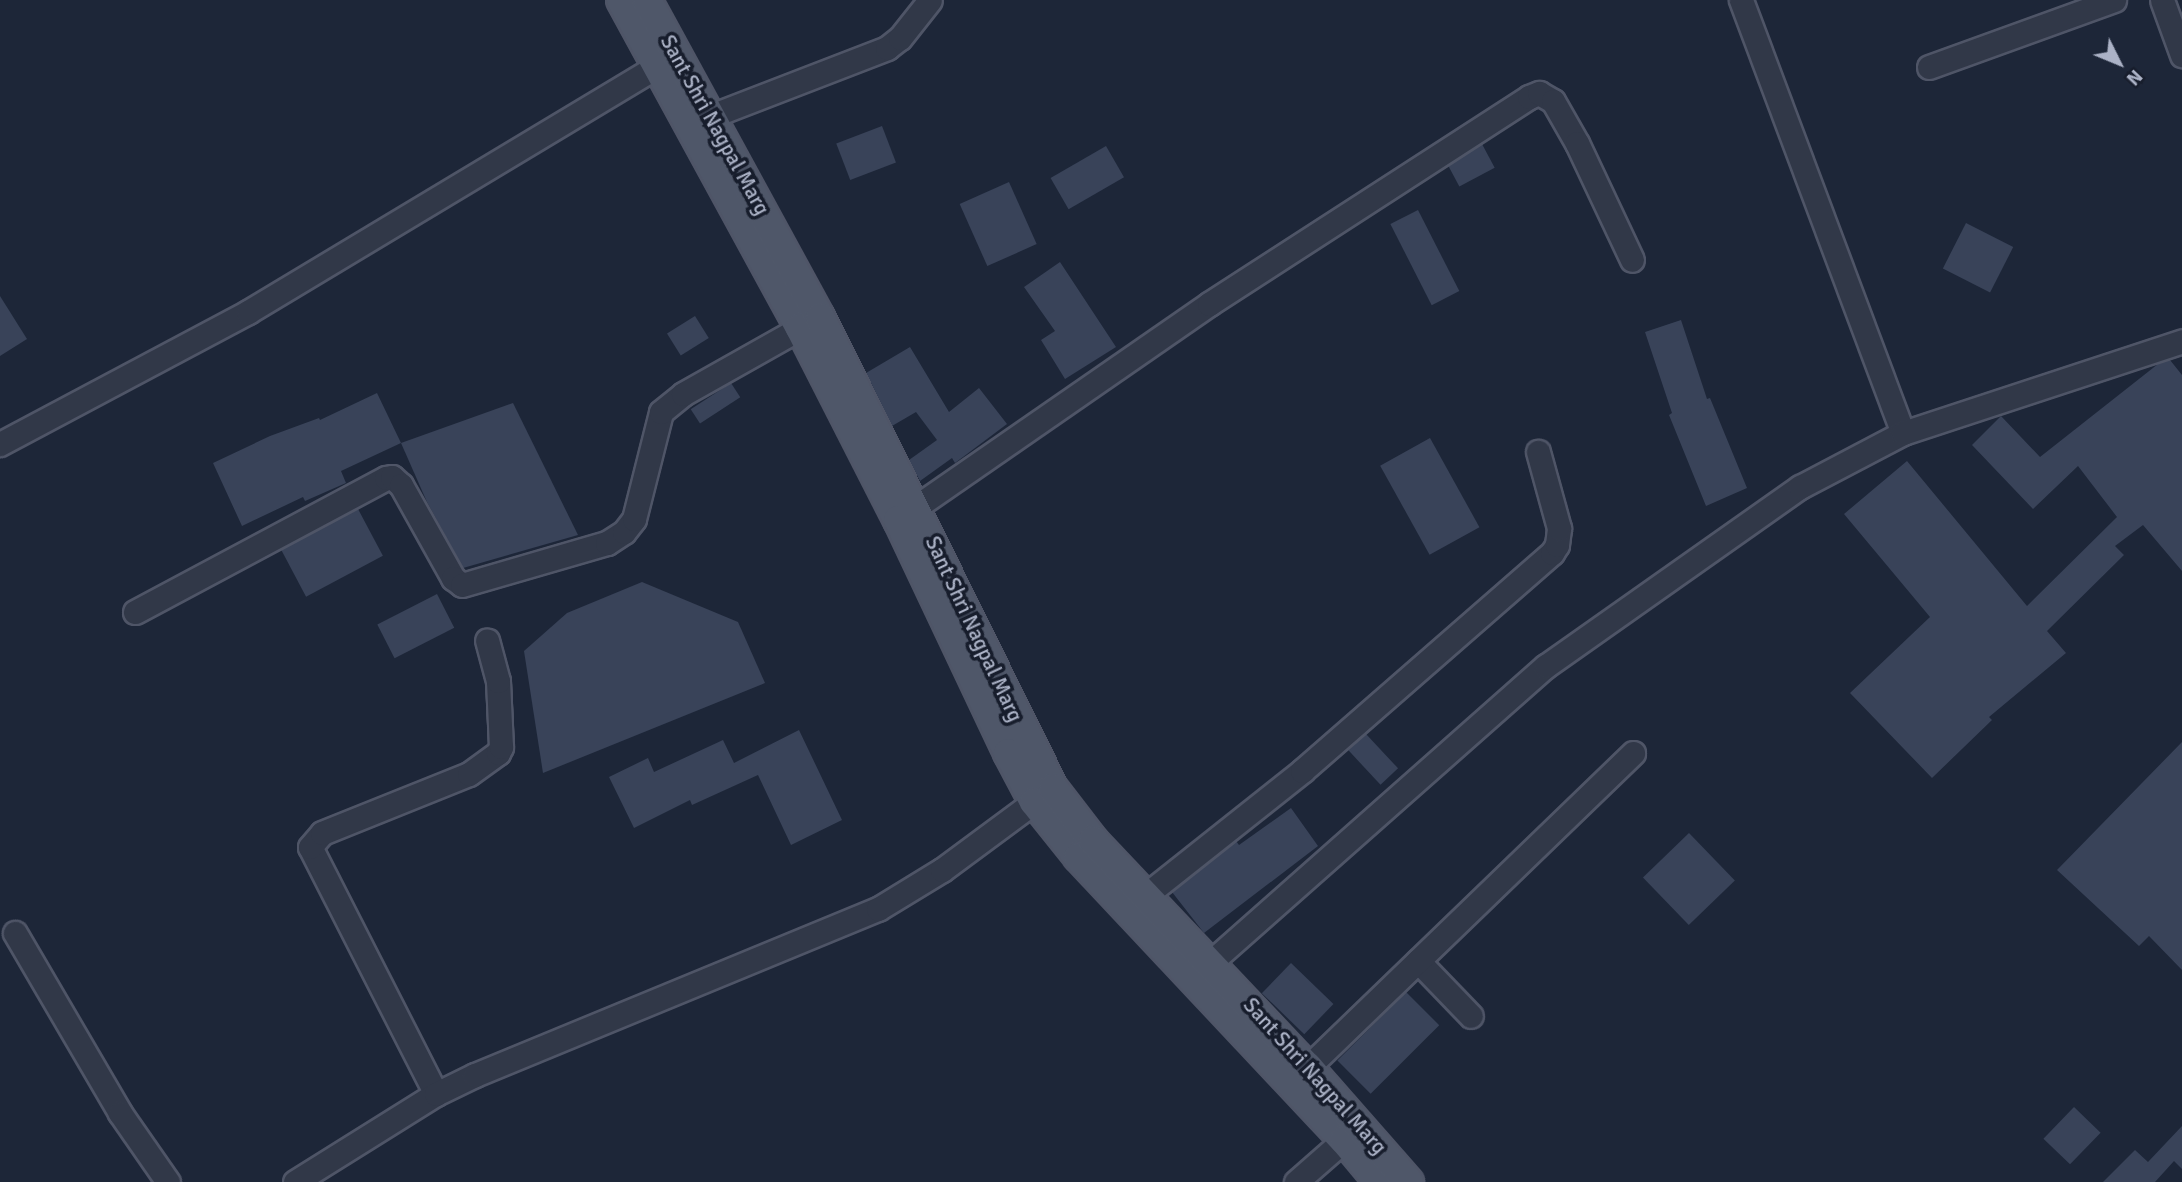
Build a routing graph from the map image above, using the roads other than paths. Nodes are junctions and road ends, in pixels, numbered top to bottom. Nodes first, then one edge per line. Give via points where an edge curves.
1 (621, 0) edge
2 (647, 0) edge
3 (930, 0) edge
4 (1741, 0) edge
5 (2114, 0) edge
6 (2162, 0) edge
7 (2182, 55) edge
8 (657, 66) junction
9 (1929, 66) dead end
10 (711, 116) junction
11 (1632, 260) dead end
12 (800, 328) junction
13 (2182, 341) edge
14 (1903, 433) junction
15 (0, 443) edge
16 (1538, 452) dead end
17 (916, 507) junction
18 (135, 612) dead end
19 (487, 640) dead end
20 (1633, 753) dead end
21 (1044, 795) junction
22 (1147, 894) junction
23 (15, 933) dead end
24 (1418, 961) junction
25 (1211, 962) junction
26 (1471, 1016) dead end
27 (1308, 1067) junction
28 (436, 1094) junction
29 (1344, 1140) junction
30 (168, 1182) edge
31 (295, 1182) edge
32 (1296, 1182) edge
33 (1379, 1182) edge
34 (1409, 1182) edge

1 - 8 main road, Sant Shri Nagpal Marg
2 - 10 main road, Sant Shri Nagpal Marg
3 - 10 street via 887,48
4 - 14 street
5 - 9 street
6 - 7 street
8 - 12 main road, Sant Shri Nagpal Marg
8 - 15 street via 248,312
10 - 17 main road, Sant Shri Nagpal Marg
11 - 17 street via 1577,143 1553,102 1539,93 1209,304
12 - 18 street via 683,394 661,412 634,519 607,542 462,585 453,578 401,485 392,477
12 - 21 main road, Sant Shri Nagpal Marg via 898,520 1008,754
13 - 14 street
14 - 25 street via 1800,487 1546,667
16 - 22 street via 1559,528 1552,554 1302,771
17 - 21 main road, Sant Shri Nagpal Marg via 1021,728
19 - 28 street via 498,681 498,753 469,774 322,833 310,846
20 - 24 street
21 - 22 main road, Sant Shri Nagpal Marg
21 - 28 street via 942,870 878,909
21 - 29 main road, Sant Shri Nagpal Marg via 1077,857
22 - 25 main road, Sant Shri Nagpal Marg
23 - 30 street via 120,1113
24 - 26 street
24 - 27 street
25 - 27 main road, Sant Shri Nagpal Marg
27 - 34 main road, Sant Shri Nagpal Marg
28 - 31 street
29 - 32 street
29 - 33 main road, Sant Shri Nagpal Marg

